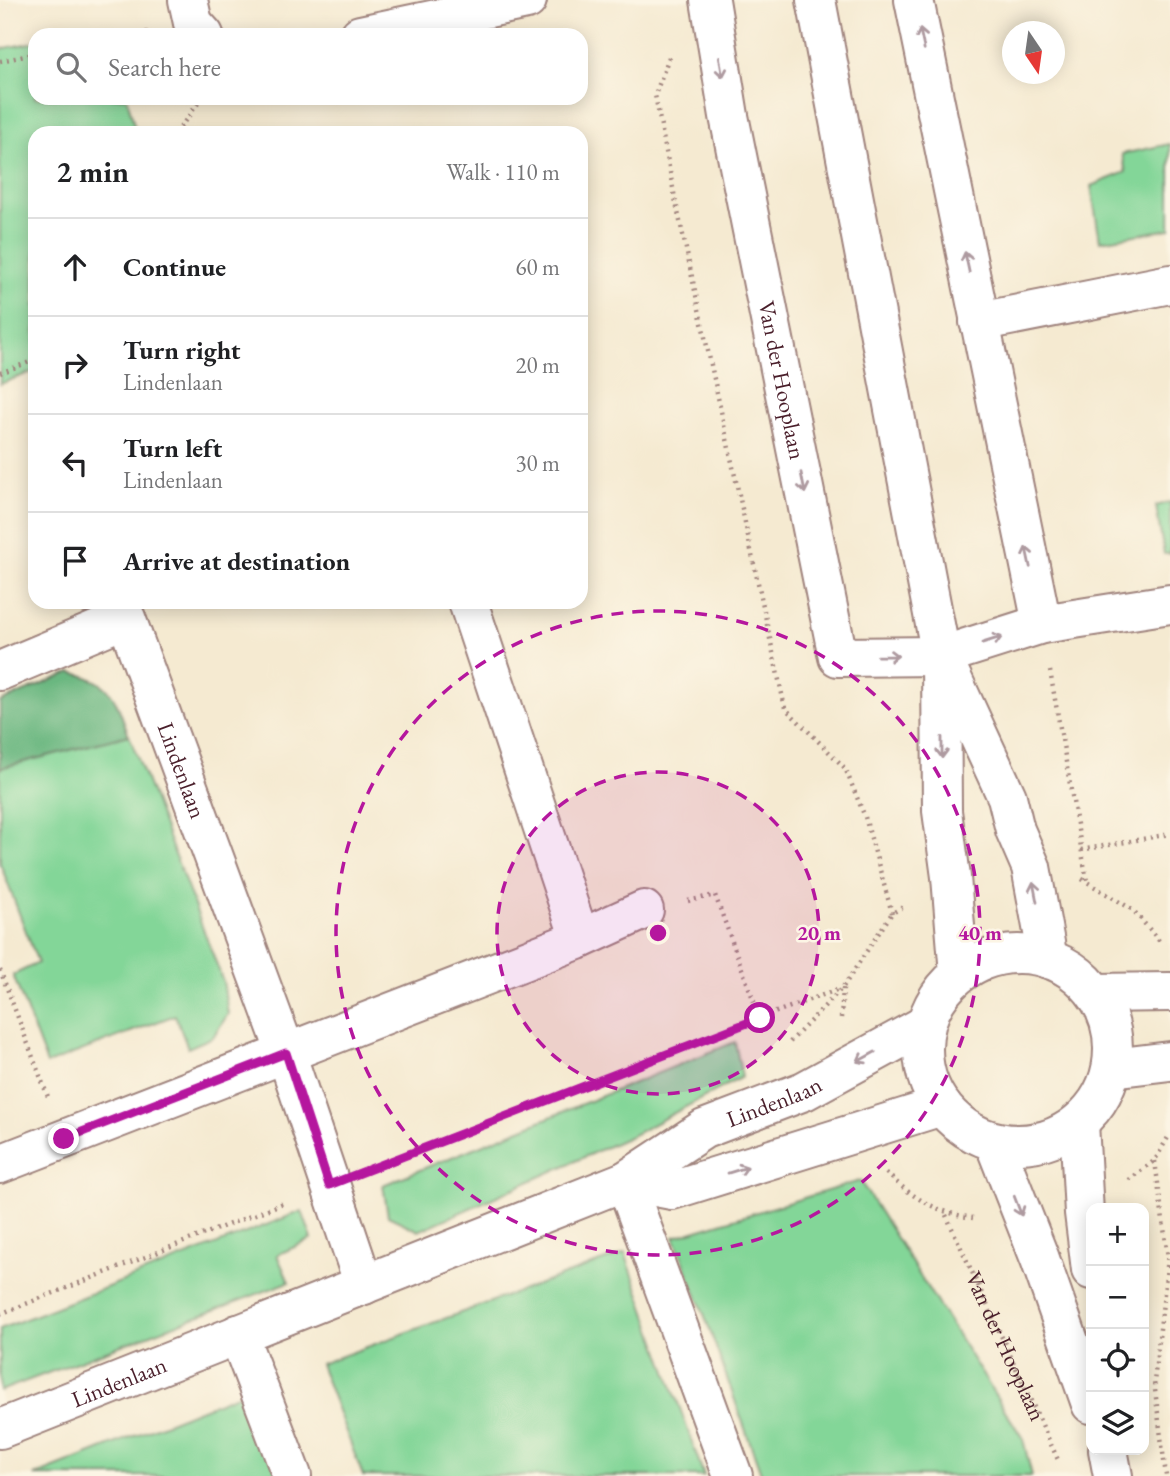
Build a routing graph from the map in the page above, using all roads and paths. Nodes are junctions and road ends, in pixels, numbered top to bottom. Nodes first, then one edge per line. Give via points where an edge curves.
1 (188, 0) edge
2 (527, 0) edge
3 (710, 0) edge
4 (816, 0) edge
5 (914, 0) edge
6 (198, 28) edge
7 (393, 28) edge
8 (28, 55) edge
9 (0, 61) edge
10 (655, 95) dead end
11 (197, 105) edge
12 (181, 126) edge
13 (1170, 284) edge
14 (979, 322) junction
15 (28, 363) edge
16 (0, 373) edge
17 (1170, 604) edge
18 (470, 609) edge
19 (1042, 624) junction
20 (941, 656) junction
21 (0, 671) edge
22 (1170, 834) edge
23 (1082, 850) junction
24 (644, 910) joint
25 (892, 914) dead end
26 (580, 939) junction
27 (1168, 950) dead end
28 (1048, 959) junction
29 (0, 970) edge
30 (959, 974) junction
31 (844, 987) dead end
32 (1170, 992) edge
33 (1095, 993) junction
34 (760, 1018) junction
35 (925, 1025) junction
36 (286, 1053) junction
37 (1170, 1061) edge
38 (1112, 1068) junction
39 (942, 1107) junction
40 (1079, 1123) junction
41 (1170, 1134) edge
42 (64, 1139) junction
43 (994, 1142) junction
44 (0, 1164) edge
45 (884, 1171) dead end
46 (625, 1181) junction
47 (329, 1185) junction
48 (1091, 1266) edge
49 (364, 1285) junction
50 (0, 1314) edge
51 (238, 1334) junction
52 (1087, 1392) edge
53 (0, 1429) edge
54 (1109, 1455) edge
55 (1059, 1464) dead end
56 (292, 1476) edge
57 (733, 1476) edge
58 (1113, 1476) edge
59 (1166, 1476) edge

1 - 6 street
2 - 7 street
3 -> 20 street, Van der Hooplaan via 729,116 838,657
4 - 20 street
14 -> 5 street
8 - 9 path
10 - 25 path via 785,708 845,768 865,817
11 - 12 path
13 - 14 street
19 -> 14 street
15 - 16 path
17 - 19 street, Van der Hooplaan
18 - 26 street
20 -> 19 street, Van der Hooplaan
19 - 23 path
28 -> 20 street via 1031,867 1007,797
20 -> 30 street via 942,811
21 - 36 street, Lindenlaan via 126,618
22 - 23 path
23 - 27 path via 1087,881 1133,910
24 - 26 street
24 - 34 path via 715,895
26 - 36 street
28 - 30 street via 1017,954 986,959
28 - 33 street via 1075,972
29 - 42 path
30 - 35 street via 938,997
31 - 34 path
32 - 33 street
33 - 38 street via 1112,1030
34 - 47 path
35 - 39 street via 922,1053 928,1081
35 -> 46 street, Lindenlaan via 804,1091 704,1129
36 - 42 street
36 - 47 street, Lindenlaan
37 - 38 street
38 - 40 street via 1100,1098
39 - 43 street via 965,1129
46 -> 39 street via 672,1190
40 - 43 street via 1053,1138 1024,1145
40 - 48 street
41 - 59 path via 1155,1160 1168,1258 1154,1382
42 - 44 street
43 -> 52 street
45 - 55 path, Van der Hooplaan via 908,1193 946,1214
46 - 49 street, Lindenlaan
46 - 57 street
47 - 49 street, Lindenlaan
47 - 50 path
49 - 51 street, Lindenlaan
51 - 53 street, Lindenlaan
51 - 56 street
54 - 58 street

